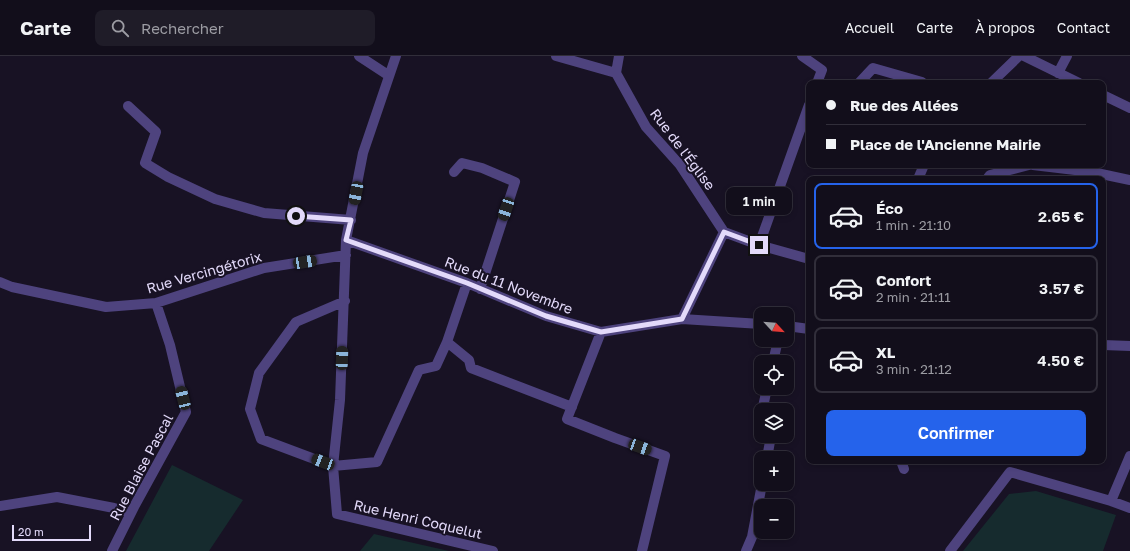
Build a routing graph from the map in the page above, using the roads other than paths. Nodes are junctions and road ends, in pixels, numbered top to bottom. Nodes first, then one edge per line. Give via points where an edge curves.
1 (359, 56) edge
2 (396, 56) edge
3 (556, 56) edge
4 (620, 56) edge
5 (802, 56) edge
6 (1019, 56) edge
7 (1024, 56) edge
8 (1067, 56) edge
9 (616, 73) junction
10 (1058, 73) junction
11 (388, 75) junction
12 (820, 80) edge
13 (862, 80) edge
14 (915, 80) edge
15 (994, 80) edge
16 (1073, 80) edge
17 (1106, 96) edge
18 (128, 106) dead end
19 (1130, 108) edge
20 (806, 113) edge
21 (1003, 168) edge
22 (1058, 168) edge
23 (454, 172) dead end
24 (989, 176) edge
25 (1130, 180) edge
26 (351, 220) junction
27 (724, 232) junction
28 (346, 240) junction
29 (759, 245) junction
30 (346, 255) junction
31 (806, 258) edge
32 (0, 282) edge
33 (467, 283) junction
34 (480, 289) junction
35 (344, 301) junction
36 (156, 303) junction
37 (682, 319) junction
38 (754, 324) edge
39 (794, 327) edge
40 (806, 329) edge
41 (601, 332) junction
42 (446, 342) junction
43 (1106, 345) edge
44 (1130, 346) edge
45 (572, 407) junction
46 (1130, 456) edge
47 (333, 466) junction
48 (761, 491) edge
49 (1111, 501) junction
50 (0, 506) edge
51 (1130, 508) edge
52 (131, 513) junction
53 (112, 551) edge
54 (493, 551) edge
55 (642, 551) edge
56 (746, 551) edge
57 (950, 551) edge

1 - 11 street
2 - 11 street
3 - 9 street
4 - 9 street
5 - 12 street via 822,70
6 - 15 street
7 - 10 street
8 - 10 street
9 - 27 street, Rue de l'Église via 646,127 680,165
10 - 16 street
11 - 26 street via 363,153
13 - 14 street via 873,68
17 - 19 street
18 - 26 street via 156,132 145,163 168,177 215,199 264,213
20 - 29 street
21 - 24 street
22 - 25 street
23 - 34 street via 462,163 482,168 515,182
26 - 28 street
27 - 29 street
27 - 37 street
28 - 30 street
28 - 33 street, Rue du 11 Novembre
29 - 31 street
30 - 35 street
30 - 36 street, Rue Vercingétorix via 264,268
32 - 36 street, Rue Vercingétorix via 12,287 106,307
33 - 34 street, Rue du 11 Novembre
33 - 42 street
34 - 41 street, Rue du 11 Novembre via 546,316
35 - 47 street via 340,400
35 - 47 street via 296,322 259,373 250,409 261,439
36 - 52 street, Rue Blaise Pascal via 170,345 186,412
37 - 38 street, Rue du 11 Novembre
37 - 41 street, Rue du 11 Novembre
39 - 40 street
41 - 45 street
42 - 45 street via 469,360 471,368
42 - 47 street via 436,366 419,370 378,462
43 - 44 street
45 - 55 street via 567,419 665,456
46 - 49 street
47 - 54 street, Rue Henri Coquelut via 337,514
48 - 56 street via 752,537
49 - 51 street
49 - 57 street via 1010,472
50 - 52 street via 56,498
52 - 53 street, Rue Blaise Pascal

